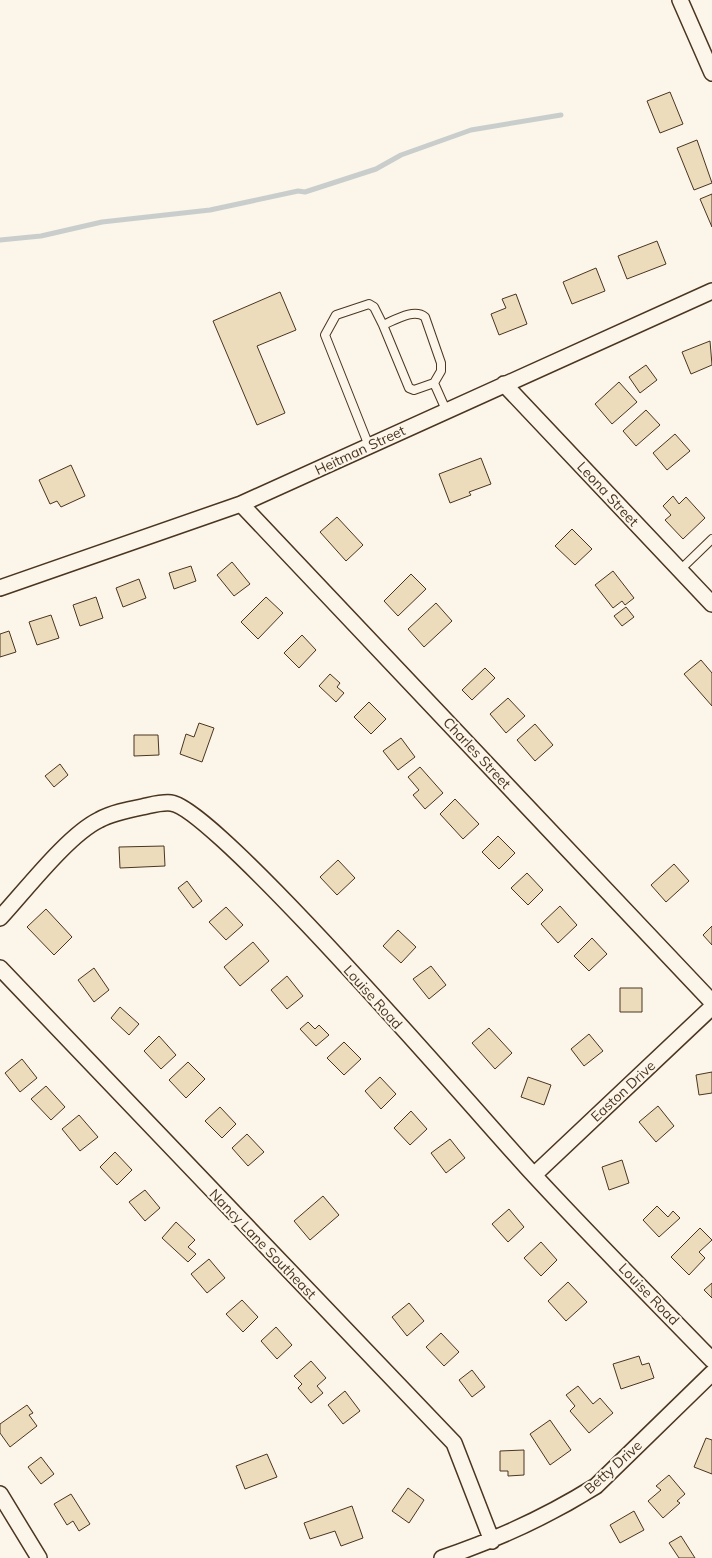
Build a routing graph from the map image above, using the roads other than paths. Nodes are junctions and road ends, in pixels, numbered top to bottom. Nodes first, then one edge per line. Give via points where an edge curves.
1 (680, 0) edge
2 (712, 73) edge
3 (712, 291) edge
4 (383, 325) junction
5 (434, 383) junction
6 (504, 384) junction
7 (446, 410) junction
8 (369, 446) junction
9 (242, 504) junction
10 (712, 539) edge
11 (680, 570) junction
12 (0, 588) edge
13 (712, 604) edge
14 (0, 918) edge
15 (0, 968) edge
16 (712, 1002) edge
17 (712, 1007) edge
18 (534, 1175) junction
19 (712, 1360) edge
20 (712, 1372) edge
21 (0, 1494) edge
22 (492, 1541) junction
23 (39, 1558) edge
24 (442, 1558) edge

1 - 2 street
3 - 6 street, Heitman Street
4 - 5 lane via 409,388 414,390
4 - 5 lane via 414,313 425,317 441,363 441,371
4 - 8 lane via 369,304 336,315 325,335
5 - 7 lane
6 - 7 street, Heitman Street
6 - 11 street, Leona Street
7 - 8 street, Heitman Street
8 - 9 street, Heitman Street
9 - 12 street, Heitman Street
9 - 16 street, Charles Street
10 - 11 lane
11 - 13 street, Leona Street
14 - 18 street, Louise Road via 57,856 97,820 158,803 181,806 229,845 326,945
15 - 22 street, Nancy Lane Southeast via 454,1443
17 - 18 street, Easton Drive
18 - 19 street, Louise Road
20 - 22 street, Betty Drive via 596,1486
21 - 23 street
22 - 24 street, Betty Drive

